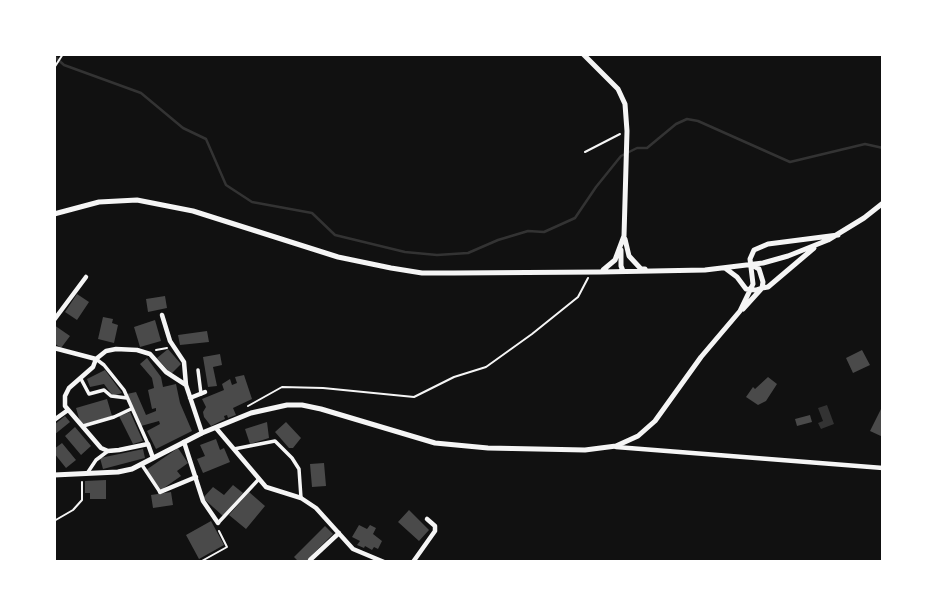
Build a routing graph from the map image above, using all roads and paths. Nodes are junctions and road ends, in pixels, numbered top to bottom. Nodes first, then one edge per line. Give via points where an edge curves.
1 (583, 54) edge
2 (62, 55) edge
3 (54, 68) edge
4 (627, 131) junction
5 (585, 152) dead end
6 (883, 204) edge
7 (54, 214) edge
8 (838, 234) junction
9 (624, 236) junction
10 (818, 245) junction
11 (621, 247) junction
12 (751, 265) junction
13 (725, 268) junction
14 (591, 271) junction
15 (623, 271) junction
16 (654, 271) junction
17 (600, 272) junction
18 (86, 277) dead end
19 (762, 288) junction
20 (751, 289) junction
21 (740, 311) junction
22 (162, 316) dead end
23 (54, 320) edge
24 (54, 348) edge
25 (168, 348) dead end
26 (155, 350) dead end
27 (96, 359) junction
28 (198, 369) dead end
29 (81, 379) junction
30 (186, 385) junction
31 (203, 393) joint
32 (127, 398) junction
33 (190, 398) junction
34 (131, 409) junction
35 (68, 410) junction
36 (240, 417) junction
37 (54, 420) edge
38 (81, 427) junction
39 (216, 428) junction
40 (202, 433) junction
41 (184, 441) junction
42 (148, 444) junction
43 (615, 446) junction
44 (234, 449) junction
45 (108, 451) junction
46 (779, 452) dead end
47 (153, 458) junction
48 (773, 460) junction
49 (142, 466) junction
50 (883, 468) edge
51 (84, 474) junction
52 (54, 475) edge
53 (196, 477) junction
54 (258, 480) junction
55 (160, 492) joint
56 (301, 498) junction
57 (427, 519) dead end
58 (54, 521) edge
59 (218, 523) junction
60 (339, 533) junction
61 (310, 561) edge
62 (152, 562) edge
63 (175, 562) edge
64 (200, 562) edge
65 (384, 562) edge
66 (413, 562) edge

1 - 4 street via 622,96
2 - 3 path
4 - 5 path
4 - 9 street
6 - 8 street
7 - 14 street via 99,202 137,200 193,211 349,260 422,273
8 - 10 street
8 - 12 street via 759,247 751,254
9 - 11 street
9 - 16 street via 629,256 641,269
10 - 12 street
10 - 19 street
11 - 15 street
11 - 17 street via 615,260
12 - 13 street
12 - 19 street via 763,276
12 - 20 street
13 - 16 street
13 - 20 street
14 - 17 street
14 - 36 path via 578,297 523,341 486,367 414,397 282,387 243,408
15 - 16 street
15 - 17 street
18 - 23 street
19 - 20 street
19 - 21 street
20 - 21 street
21 - 43 street via 655,421 638,436
22 - 30 street via 170,341 184,362
24 - 27 street
25 - 26 path
27 - 29 street
27 - 30 street via 106,351 137,350 150,354 166,373
27 - 32 street
28 - 31 street
29 - 32 street via 89,394 104,390
29 - 35 street via 65,396
30 - 33 street
31 - 33 street
32 - 34 street
33 - 40 street
34 - 38 street
34 - 42 street
35 - 37 street
35 - 38 street
36 - 39 street
36 - 43 street via 276,406 302,405 435,443 585,450
38 - 45 street
39 - 40 street
39 - 44 street
40 - 41 street
41 - 47 street
41 - 53 street
42 - 45 street
42 - 47 street
43 - 48 street
44 - 54 street
44 - 56 street via 275,441 299,469
45 - 51 street
46 - 48 street
47 - 49 street
48 - 50 street
49 - 51 street
49 - 55 street
51 - 52 street
51 - 58 path via 82,500
53 - 55 street
53 - 59 street via 203,501
54 - 56 street via 275,492
54 - 59 street
56 - 60 street
57 - 66 street via 435,531
59 - 64 path via 227,547
60 - 61 street
60 - 65 street via 354,549
62 - 63 path

